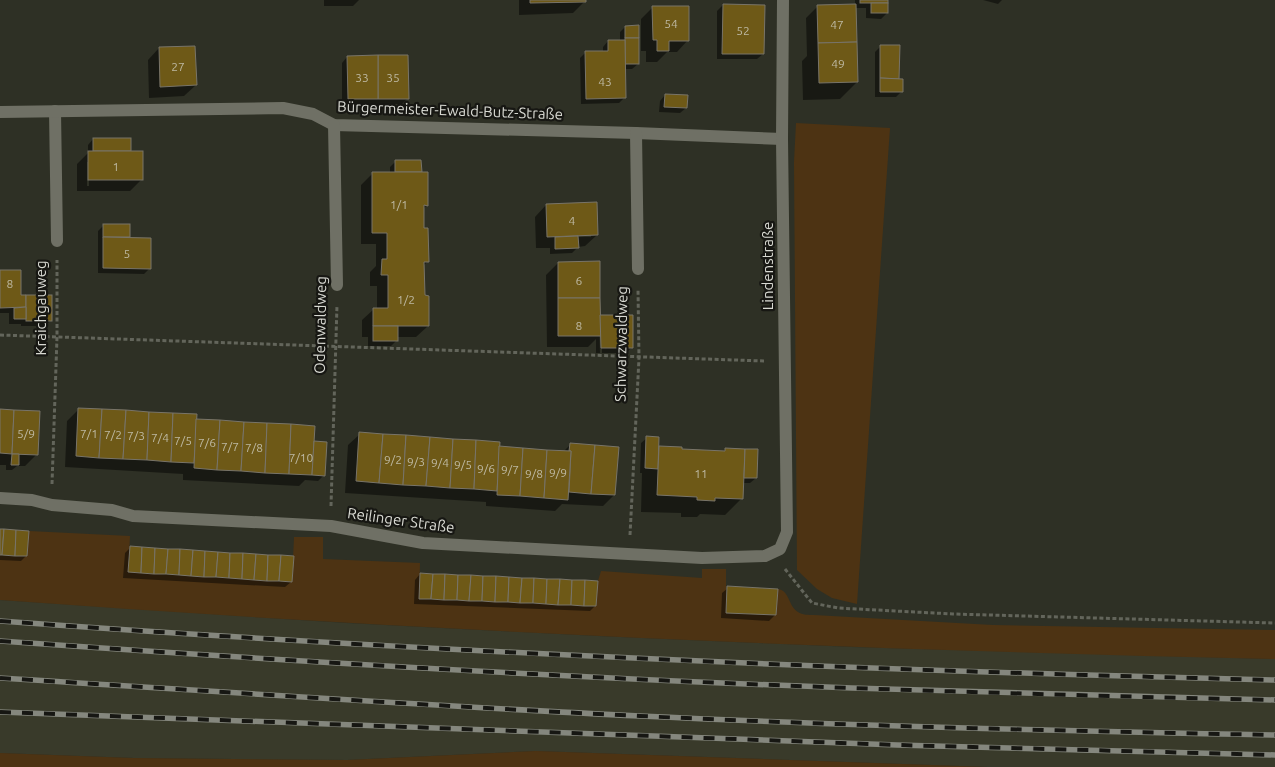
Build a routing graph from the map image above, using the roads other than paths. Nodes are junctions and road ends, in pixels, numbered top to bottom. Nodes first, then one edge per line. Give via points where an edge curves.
1 (783, 0) edge
2 (55, 111) junction
3 (0, 112) edge
4 (334, 125) junction
5 (636, 133) junction
6 (782, 139) junction
7 (57, 241) road end
8 (638, 269) road end
9 (338, 285) road end
10 (0, 498) edge
11 (774, 553) joint

1 - 6 street, Lindenstraße
2 - 3 street, Bürgermeister-Ewald-Butz-Straße
2 - 4 street, Bürgermeister-Ewald-Butz-Straße via 283,108 313,114
2 - 7 street, Kraichgauweg
4 - 5 street, Bürgermeister-Ewald-Butz-Straße
4 - 9 street, Odenwaldweg
5 - 6 street, Bürgermeister-Ewald-Butz-Straße
5 - 8 street, Schwarzwaldweg
6 - 11 street, Lindenstraße via 787,532 780,549
10 - 11 street, Reilinger Straße via 112,510 133,516 331,526 423,542 702,558 754,558

